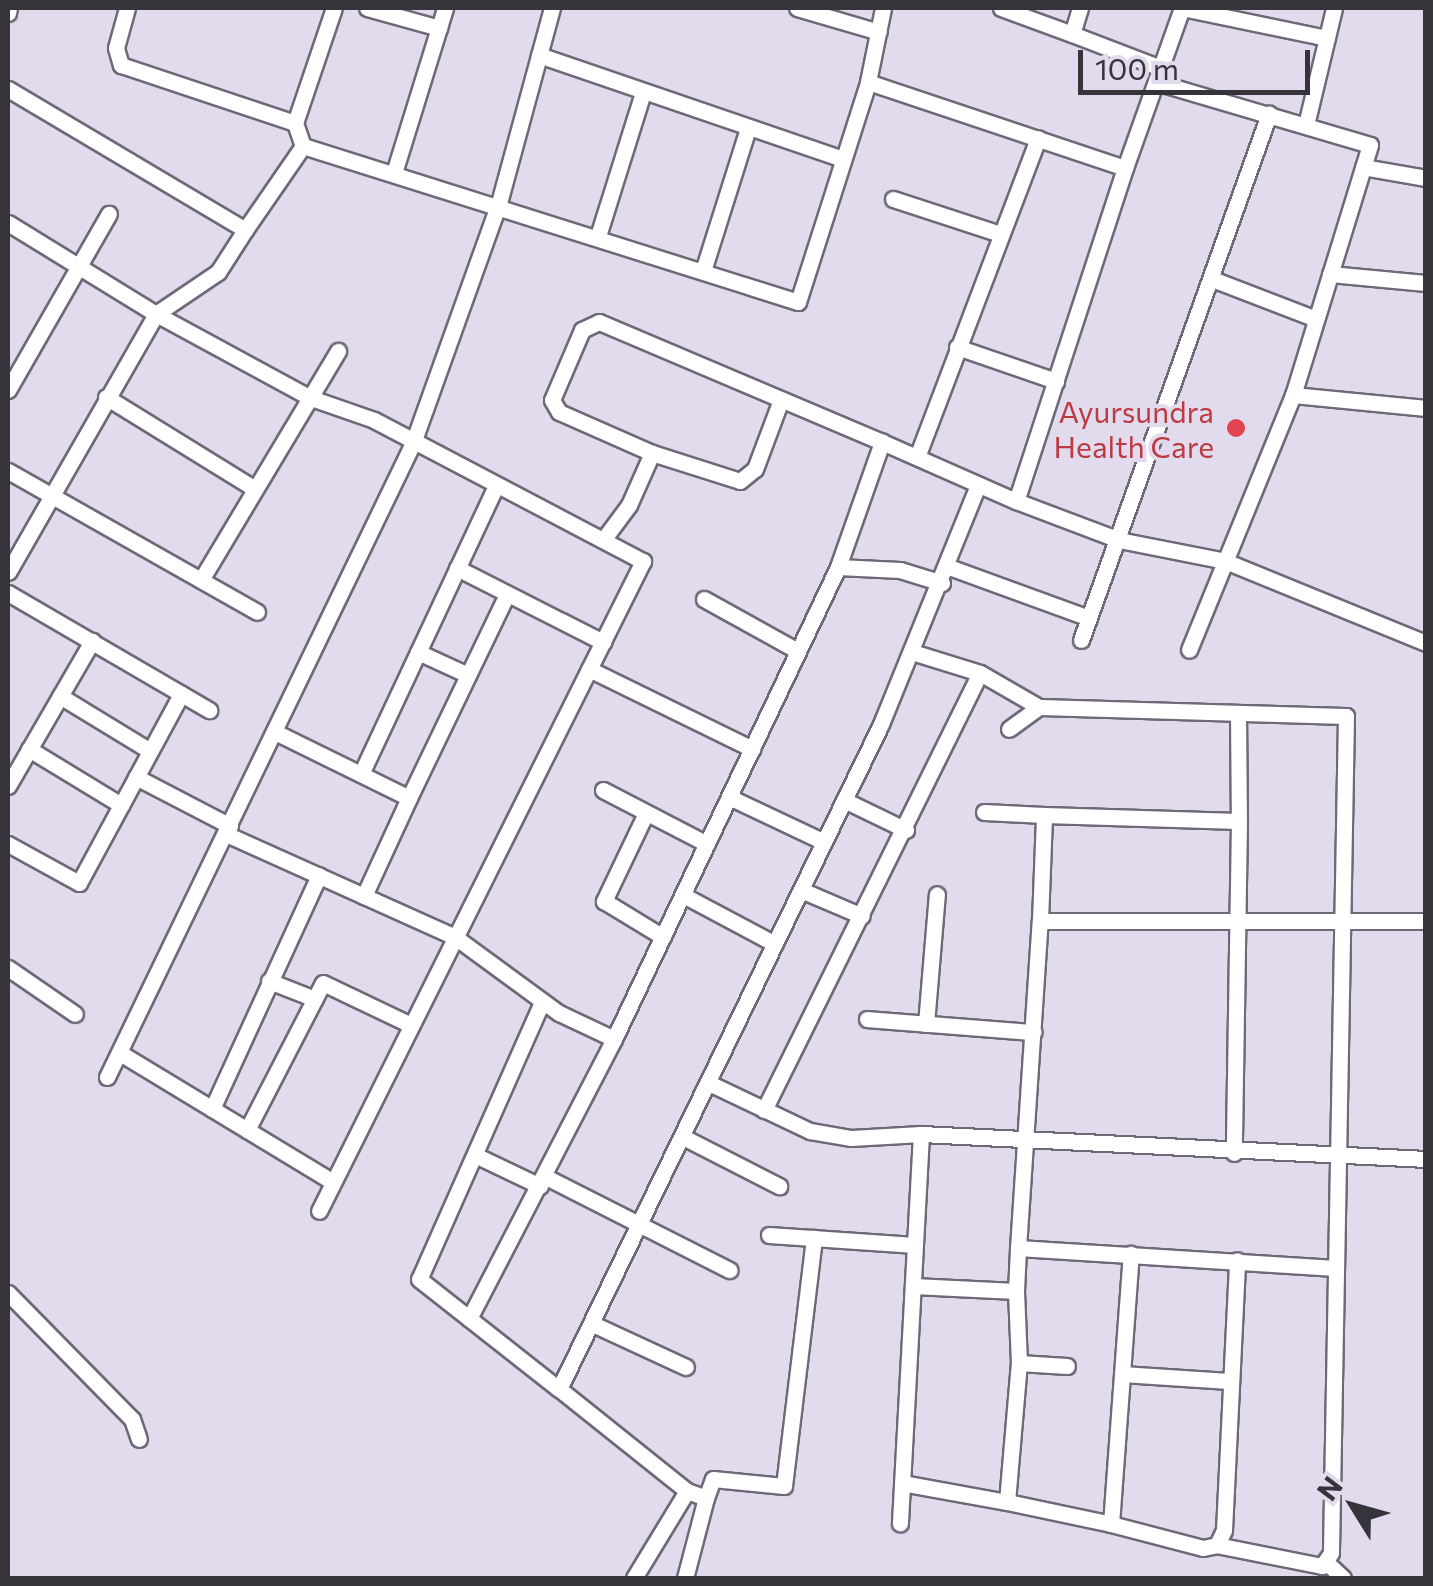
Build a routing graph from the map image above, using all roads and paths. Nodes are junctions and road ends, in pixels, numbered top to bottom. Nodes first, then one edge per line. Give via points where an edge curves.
1 (127, 8) edge
2 (334, 8) edge
3 (368, 8) edge
4 (445, 8) edge
5 (552, 8) edge
6 (796, 8) edge
7 (883, 8) edge
8 (1001, 8) edge
9 (1080, 8) edge
10 (1182, 8) edge
11 (1334, 8) edge
12 (438, 28) junction
13 (879, 32) junction
14 (1072, 34) junction
15 (1327, 38) junction
16 (539, 55) junction
17 (1158, 74) junction
18 (868, 82) junction
19 (8, 89) edge
20 (643, 92) junction
21 (1270, 114) junction
22 (295, 124) junction
23 (1306, 125) junction
24 (748, 128) junction
25 (1038, 138) junction
26 (303, 146) junction
27 (843, 158) junction
28 (1363, 167) junction
29 (1125, 168) junction
30 (394, 172) junction
31 (1426, 178) edge
32 (893, 199) dead end
33 (499, 203) junction
34 (110, 214) dead end
35 (8, 222) edge
36 (244, 230) junction
37 (1000, 234) junction
38 (598, 236) junction
39 (81, 265) junction
40 (703, 271) junction
41 (1330, 274) junction
42 (1212, 280) junction
43 (1426, 283) edge
44 (156, 314) junction
45 (1316, 318) junction
46 (957, 347) junction
47 (338, 351) dead end
48 (1056, 381) junction
49 (8, 390) edge
50 (1293, 395) junction
51 (106, 398) junction
52 (311, 398) junction
53 (782, 400) junction
54 (1426, 408) edge
55 (882, 442) junction
56 (413, 443) junction
57 (652, 452) junction
58 (917, 457) junction
59 (8, 471) edge
60 (978, 484) junction
61 (496, 486) junction
62 (255, 489) junction
63 (49, 496) junction
64 (1016, 500) junction
65 (603, 540) junction
66 (1120, 540) junction
67 (1226, 561) junction
68 (838, 567) junction
69 (457, 568) junction
70 (8, 572) edge
71 (945, 575) junction
72 (201, 580) junction
73 (8, 593) edge
74 (507, 594) junction
75 (704, 599) dead end
76 (257, 612) dead end
77 (1090, 618) junction
78 (1081, 640) dead end
79 (92, 641) junction
80 (602, 642) junction
81 (1426, 643) edge
82 (1189, 650) dead end
83 (798, 651) junction
84 (418, 652) junction
85 (912, 652) junction
86 (589, 668) junction
87 (980, 673) junction
88 (468, 675) junction
89 (181, 694) junction
90 (60, 696) junction
91 (1039, 708) junction
92 (208, 710) dead end
93 (1238, 713) junction
94 (1009, 730) dead end
95 (275, 732) junction
96 (29, 750) junction
97 (752, 750) junction
98 (150, 751) junction
99 (361, 774) junction
100 (136, 778) junction
101 (8, 786) edge
102 (604, 790) dead end
103 (729, 797) junction
104 (410, 798) junction
105 (844, 800) junction
106 (121, 805) junction
107 (646, 812) junction
108 (984, 812) dead end
109 (1044, 815) junction
110 (1239, 821) junction
111 (228, 830) junction
112 (906, 830) junction
113 (824, 842) junction
114 (8, 844) edge
115 (707, 844) junction
116 (318, 875) junction
117 (801, 890) junction
118 (683, 894) junction
119 (938, 894) dead end
120 (364, 896) junction
121 (862, 916) junction
122 (1040, 920) junction
123 (1426, 921) edge
124 (1236, 922) junction
125 (1344, 922) junction
126 (456, 937) junction
127 (662, 938) junction
128 (775, 944) junction
129 (8, 968) edge
130 (269, 980) junction
131 (315, 999) junction
132 (542, 1002) junction
133 (75, 1014) dead end
134 (867, 1019) dead end
135 (926, 1024) junction
136 (411, 1025) junction
137 (1033, 1032) junction
138 (614, 1039) junction
139 (120, 1053) junction
140 (108, 1077) dead end
141 (711, 1084) junction
142 (212, 1108) junction
143 (764, 1110) junction
144 (247, 1130) junction
145 (921, 1134) junction
146 (685, 1138) junction
147 (1025, 1140) junction
148 (1234, 1153) junction
149 (474, 1155) junction
150 (1337, 1157) junction
151 (1426, 1160) edge
152 (542, 1181) junction
153 (333, 1182) junction
154 (780, 1186) dead end
155 (319, 1210) dead end
156 (641, 1226) junction
157 (770, 1235) dead end
158 (814, 1238) junction
159 (915, 1245) junction
160 (1018, 1248) junction
161 (1131, 1254) junction
162 (1237, 1260) junction
163 (1335, 1268) junction
164 (729, 1270) dead end
165 (913, 1286) junction
166 (1016, 1291) junction
167 (8, 1294) edge
168 (470, 1319) junction
169 (596, 1325) junction
170 (1019, 1363) junction
171 (1067, 1366) dead end
172 (686, 1367) dead end
173 (1122, 1374) junction
174 (1229, 1381) junction
175 (559, 1390) junction
176 (138, 1439) dead end
177 (902, 1483) junction
178 (687, 1491) junction
179 (706, 1498) junction
180 (1007, 1502) junction
181 (900, 1523) dead end
182 (1111, 1524) junction
183 (1216, 1544) junction
184 (1328, 1562) junction
185 (634, 1578) edge
186 (685, 1578) edge
187 (1343, 1578) edge

1 - 22 street via 116,48 121,65
2 - 22 street
3 - 12 street
4 - 12 street
5 - 16 street
6 - 13 street
7 - 13 street
8 - 14 street
9 - 14 street
10 - 15 street
10 - 17 street
11 - 15 street
12 - 30 street
13 - 18 street
14 - 17 street
15 - 23 street
16 - 20 street
16 - 33 street
17 - 21 street
17 - 29 street
18 - 25 street
18 - 27 street
19 - 36 street
20 - 24 street
20 - 38 street
21 - 23 street
21 - 42 street
22 - 26 street
23 - 28 street via 1370,145
24 - 27 street
24 - 40 street
25 - 29 street
25 - 37 street
26 - 30 street
26 - 36 street
27 - 40 street via 798,302
28 - 31 street
28 - 41 street
29 - 48 street
30 - 33 street
32 - 37 street
33 - 38 street
33 - 56 street
34 - 39 street
35 - 39 street
36 - 44 street via 218,272
37 - 46 street
38 - 40 street
39 - 44 street
39 - 49 street
41 - 43 street
41 - 45 street
42 - 45 street
42 - 66 street
44 - 51 street
44 - 52 street
45 - 50 street
46 - 48 street
46 - 58 street
47 - 52 street
48 - 64 street
50 - 54 street
50 - 67 street
51 - 62 street
51 - 63 street
52 - 56 street via 374,420
52 - 62 street
53 - 55 street
53 - 57 street via 750,477 730,480
53 - 57 street via 592,321 582,330 553,406
55 - 58 street
55 - 68 street
56 - 61 street
56 - 95 street
57 - 65 street via 629,504
58 - 60 street
59 - 63 street
60 - 64 street
60 - 71 street
61 - 65 street
61 - 69 street
62 - 72 street
63 - 70 street
63 - 72 street
64 - 66 street
65 - 80 street via 643,561
66 - 67 street
66 - 77 street
67 - 81 street
67 - 82 street
68 - 71 street
68 - 83 street
69 - 74 street
69 - 84 street
71 - 77 street
71 - 85 street
72 - 76 street
73 - 79 street
74 - 80 street
74 - 88 street
75 - 83 street
77 - 78 street
79 - 89 street
79 - 90 street
80 - 86 street
83 - 97 street
84 - 88 street
84 - 99 street
85 - 87 street
85 - 105 street
86 - 97 street
86 - 126 street
87 - 91 street
87 - 112 street
88 - 104 street
89 - 92 street
89 - 98 street
90 - 96 street
90 - 98 street
91 - 93 street
91 - 94 street
93 - 110 street
93 - 125 street via 1346,716
95 - 99 street
95 - 111 street
96 - 101 street
96 - 106 street
97 - 103 street
98 - 100 street
99 - 104 street
100 - 106 street
100 - 111 street
102 - 107 street
103 - 113 street
103 - 115 street
104 - 120 street
105 - 112 street
105 - 113 street
106 - 114 street via 79,883
107 - 115 street
107 - 127 street via 604,901
108 - 109 street
109 - 110 street
109 - 122 street
110 - 124 street
111 - 116 street
111 - 139 street
112 - 121 street
113 - 117 street
115 - 118 street
116 - 120 street
116 - 130 street
117 - 121 street
117 - 128 street
118 - 127 street
118 - 128 street
119 - 135 street
120 - 126 street
121 - 143 street
122 - 124 street
122 - 137 street
123 - 125 street
124 - 125 street
124 - 148 street
125 - 150 street
126 - 132 street
126 - 136 street
127 - 138 street
128 - 141 street
129 - 133 street
130 - 131 street
130 - 142 street
131 - 136 street via 324,983
131 - 144 street
132 - 138 street
132 - 149 street
134 - 135 street
135 - 137 street
136 - 153 street
137 - 147 street
138 - 152 street
139 - 140 street
139 - 142 street
141 - 143 street
141 - 146 street
142 - 144 street
143 - 145 street via 810,1131 852,1138
144 - 153 street
145 - 147 street
145 - 159 street
146 - 154 street
146 - 156 street
147 - 148 street
147 - 160 street
148 - 150 street
149 - 152 street
149 - 168 street via 420,1279
150 - 151 street
150 - 163 street
152 - 156 street
152 - 168 street
153 - 155 street
156 - 164 street
156 - 169 street
157 - 158 street
158 - 159 street
158 - 179 street via 784,1486 713,1480
159 - 165 street
160 - 161 street
160 - 166 street
161 - 162 street
161 - 173 street
162 - 163 street
162 - 174 street
163 - 184 street
165 - 166 street
165 - 177 street
166 - 170 street
167 - 176 street via 132,1420
168 - 175 street
169 - 172 street
169 - 175 street
170 - 171 street
170 - 180 street
173 - 174 street
173 - 182 street
174 - 183 street via 1224,1530
175 - 178 street
177 - 180 street
177 - 181 street
178 - 179 street
178 - 185 street
179 - 186 street
180 - 182 street
182 - 183 street via 1203,1548
183 - 184 street
184 - 187 street

